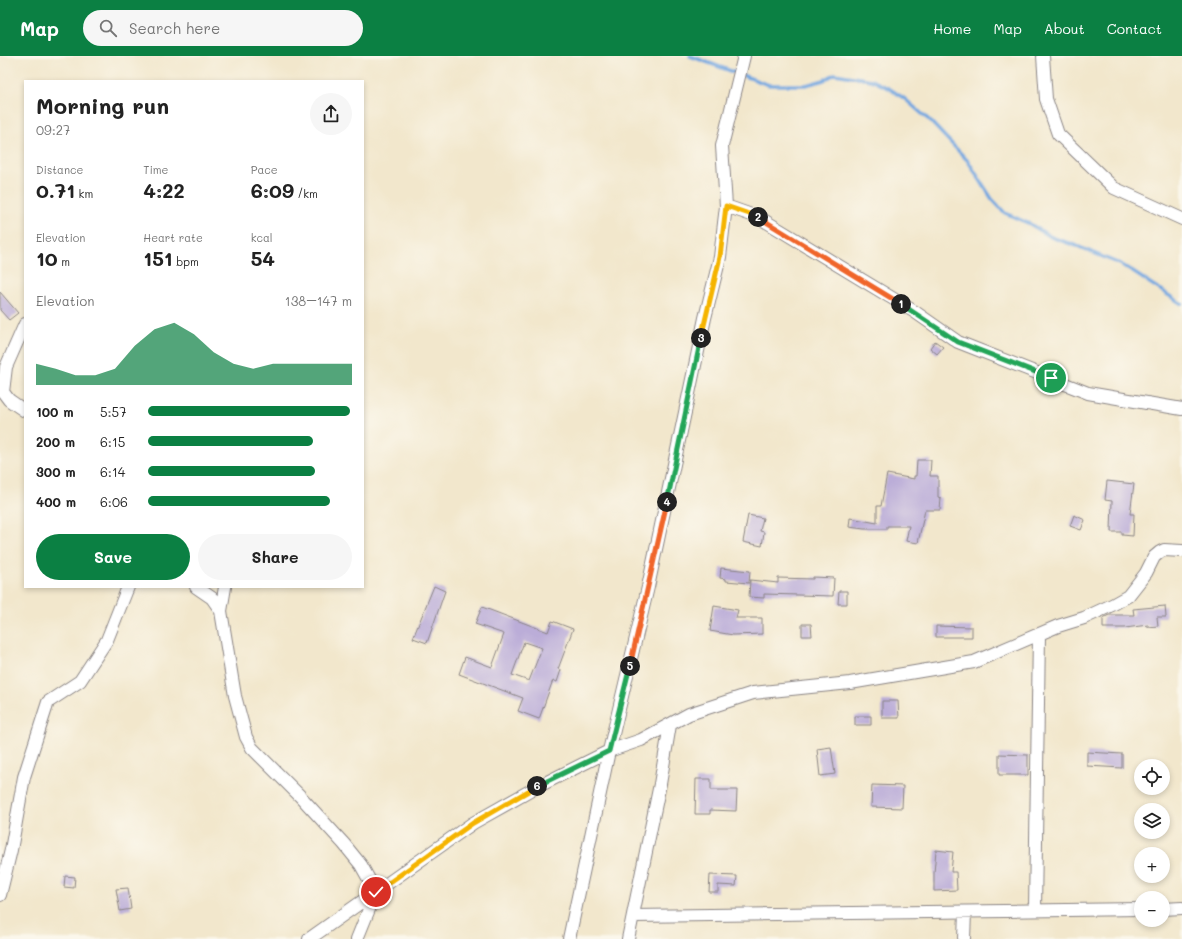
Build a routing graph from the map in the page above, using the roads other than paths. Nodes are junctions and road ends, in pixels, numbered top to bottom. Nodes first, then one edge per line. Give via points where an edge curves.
1 (744, 56) edge
2 (1044, 56) edge
3 (726, 206) junction
4 (1182, 219) edge
5 (24, 326) edge
6 (2, 391) edge
7 (1182, 409) edge
8 (24, 410) edge
9 (1182, 551) edge
10 (128, 588) edge
11 (197, 588) edge
12 (225, 588) edge
13 (221, 611) junction
14 (1039, 634) junction
15 (670, 724) junction
16 (609, 751) junction
17 (376, 892) junction
18 (0, 895) edge
19 (1170, 908) edge
20 (1182, 908) edge
21 (1134, 909) edge
22 (1035, 910) junction
23 (965, 912) junction
24 (633, 916) junction
25 (309, 939) edge
26 (357, 939) edge
27 (569, 939) edge
28 (628, 939) edge
29 (964, 939) edge

1 - 3 street via 722,146
2 - 4 street via 1046,99 1058,134 1114,188
3 - 7 street via 760,218 915,312 958,342 1088,393
3 - 16 street via 720,257 650,579
5 - 6 street via 6,367
6 - 8 street via 9,400
9 - 14 street via 1164,550 1154,557 1146,573 1128,596 1084,618
10 - 18 street via 107,640 80,681 48,702 24,777
11 - 13 street via 212,598
12 - 13 street
13 - 17 street via 235,696 246,738 252,748 344,844 361,865
14 - 15 street via 974,662 850,683 753,693 689,714
14 - 22 street
15 - 16 street via 641,740
15 - 24 street
16 - 17 street via 473,823
16 - 27 street
17 - 25 street
17 - 26 street
19 - 20 street
21 - 22 street
22 - 23 street
23 - 24 street
23 - 29 street
24 - 28 street

